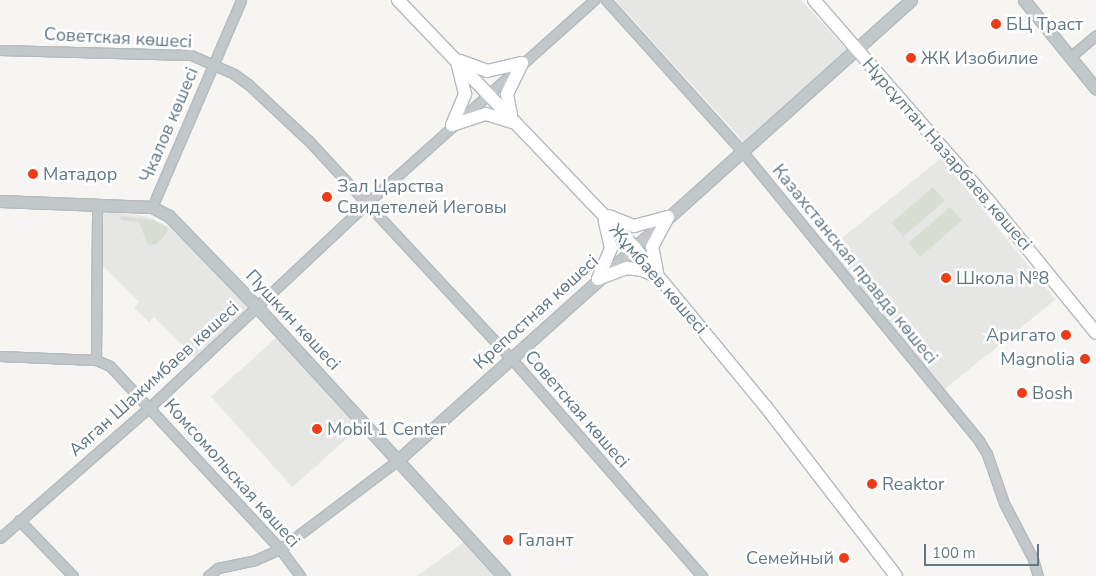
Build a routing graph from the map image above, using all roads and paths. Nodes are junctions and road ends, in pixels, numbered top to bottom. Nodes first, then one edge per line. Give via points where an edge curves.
1 (241, 0) edge
2 (398, 0) edge
3 (594, 0) edge
4 (606, 0) edge
5 (814, 0) edge
6 (911, 0) edge
7 (1024, 0) edge
8 (1096, 35) edge
9 (857, 48) junction
10 (0, 50) edge
11 (1070, 57) junction
12 (454, 59) junction
13 (212, 63) junction
14 (522, 63) junction
15 (1096, 88) edge
16 (487, 93) junction
17 (516, 124) junction
18 (452, 126) junction
19 (742, 151) junction
20 (0, 200) edge
21 (367, 203) junction
22 (97, 204) junction
23 (152, 208) junction
24 (601, 213) junction
25 (668, 217) junction
26 (634, 247) junction
27 (660, 278) junction
28 (598, 279) junction
29 (258, 308) junction
30 (1096, 333) edge
31 (0, 356) edge
32 (511, 358) junction
33 (96, 360) junction
34 (151, 406) junction
35 (398, 460) junction
36 (19, 520) junction
37 (0, 538) edge
38 (280, 549) junction
39 (73, 576) edge
40 (208, 576) edge
41 (300, 576) edge
42 (504, 576) edge
43 (702, 576) edge
44 (896, 576) edge
45 (1038, 576) edge

1 - 13 street, Чкалов көшесі
2 - 12 main road, Жұмбаев көшесі
3 - 14 street, Аяган Шажимбаев көшесі
4 - 19 street, Казахстанская правда көшесі
5 - 9 main road, Нұрсұлтан Назарбаев көшесі
6 - 9 street, Крепостная көшесі
7 - 11 street
8 - 11 street
9 - 19 street, Крепостная көшесі
9 - 30 main road, Нұрсұлтан Назарбаев көшесі
10 - 13 street, Советская көшесі via 191,56
11 - 15 street
12 - 14 main road via 487,71
12 - 16 main road, Жұмбаев көшесі
12 - 18 main road via 465,89
13 - 21 street, Советская көшесі via 248,84 309,141
13 - 23 street, Чкалов көшесі
14 - 16 street, Аяган Шажимбаев көшесі
14 - 17 main road via 506,97 508,110
16 - 17 main road, Жұмбаев көшесі
16 - 18 street, Аяган Шажимбаев көшесі
17 - 18 main road via 486,114
17 - 24 main road, Жұмбаев көшесі
18 - 21 street, Аяган Шажимбаев көшесі
19 - 25 street, Крепостная көшесі
19 - 45 street, Казахстанская правда көшесі via 982,446
20 - 22 street, Пушкин көшесі
21 - 29 street, Аяган Шажимбаев көшесі
21 - 32 street, Советская көшесі
22 - 23 street, Пушкин көшесі
22 - 33 street
23 - 29 street, Пушкин көшесі via 181,226
24 - 25 main road via 634,226
24 - 26 main road, Жұмбаев көшесі
24 - 28 main road via 612,244
25 - 26 street, Крепостная көшесі
25 - 27 main road via 652,251
26 - 27 main road, Жұмбаев көшесі
26 - 28 street, Крепостная көшесі
27 - 28 main road via 632,268
27 - 44 main road, Жұмбаев көшесі via 790,438
28 - 32 street, Крепостная көшесі
29 - 34 street, Аяган Шажимбаев көшесі
29 - 35 street, Пушкин көшесі
31 - 33 street, Комсомольская көшесі
32 - 35 street, Крепостная көшесі
32 - 43 street, Советская көшесі
33 - 34 street, Комсомольская көшесі via 110,366
34 - 36 street, Аяган Шажимбаев көшесі
34 - 38 street, Комсомольская көшесі
35 - 38 street, Крепостная көшесі
35 - 42 street, Пушкин көшесі
36 - 37 street, Аяган Шажимбаев көшесі
36 - 39 street
38 - 40 street, Крепостная көшесі via 255,560 218,568
38 - 41 street, Комсомольская көшесі

